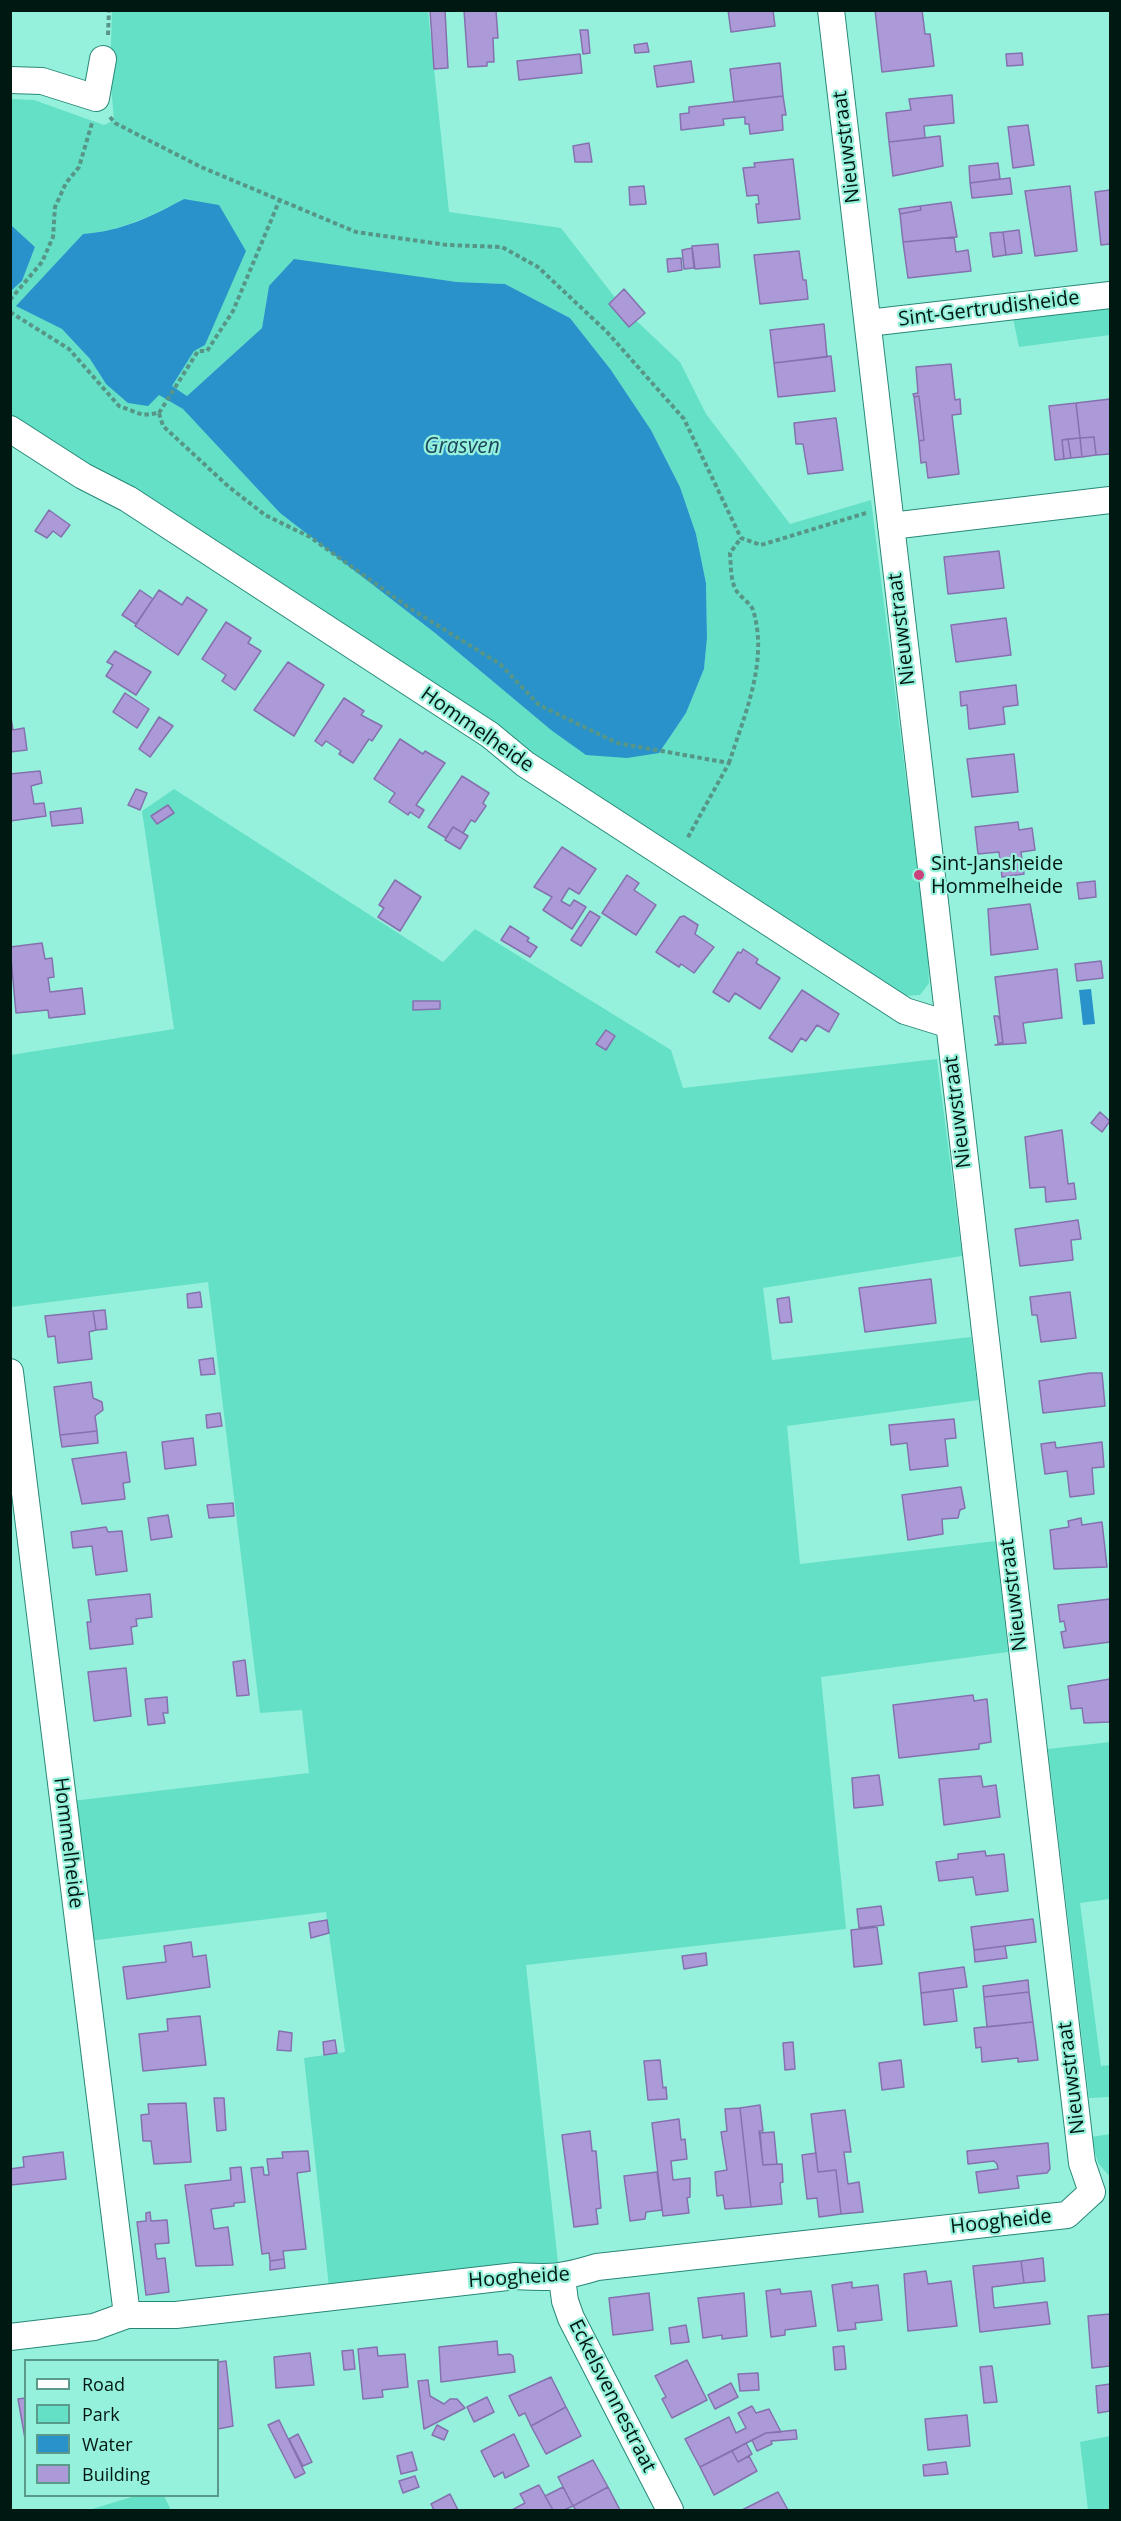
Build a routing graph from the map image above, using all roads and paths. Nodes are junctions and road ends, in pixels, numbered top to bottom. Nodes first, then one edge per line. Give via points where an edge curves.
1 (831, 10) edge
2 (103, 59) dead end
3 (10, 80) edge
4 (96, 98) junction
5 (280, 199) junction
6 (1110, 295) edge
7 (10, 300) edge
8 (10, 312) edge
9 (868, 323) junction
10 (159, 413) junction
11 (10, 429) edge
12 (1110, 500) edge
13 (890, 516) junction
14 (741, 538) junction
15 (729, 763) junction
16 (674, 861) junction
17 (947, 1024) junction
18 (10, 1371) edge
19 (1101, 2196) edge
20 (562, 2278) junction
21 (127, 2315) junction
22 (10, 2337) edge
23 (670, 2511) edge

1 - 9 street, Nieuwstraat
2 - 4 street
3 - 4 street via 42,81
4 - 5 path via 115,123 201,167
4 - 7 path via 79,167 54,207 53,237 42,262
5 - 10 path via 233,311 207,351 198,351
5 - 14 path via 356,232 447,245 502,247 538,267 607,332 684,419
6 - 9 street, Sint-Gertrudisheide
8 - 10 path via 69,349 119,406 143,415
9 - 13 street, Nieuwstraat
10 - 15 path via 163,426 265,515 310,537 411,609 500,664 539,705 618,743
11 - 16 street, Hommelheide via 83,476 128,499 490,735 525,764
12 - 13 street
13 - 14 path via 761,545
13 - 17 street, Nieuwstraat
14 - 15 path via 730,553 731,573 736,591 753,608 758,640 755,682
15 - 16 path
16 - 17 street, Hommelheide via 905,1011
17 - 19 street, Nieuwstraat via 1082,2163
18 - 21 street, Hommelheide
19 - 20 street, Hoogheide via 1067,2215 597,2267
20 - 21 street, Hoogheide via 516,2276 176,2315
20 - 23 street, Eckelsvennestraat via 571,2318
21 - 22 street, Hoogheide via 94,2327

